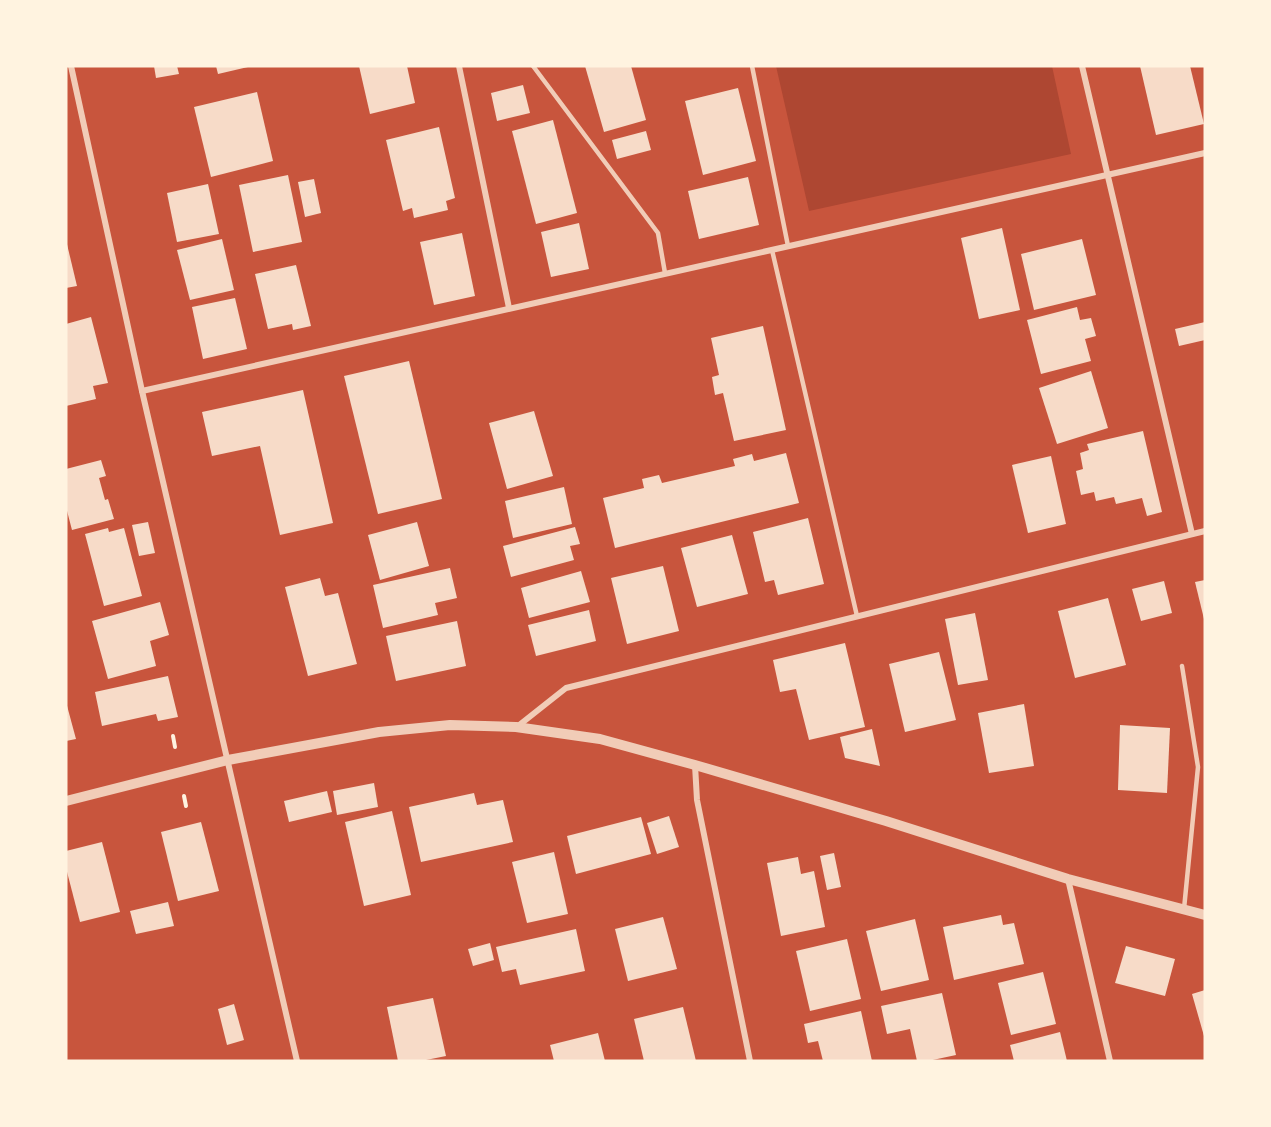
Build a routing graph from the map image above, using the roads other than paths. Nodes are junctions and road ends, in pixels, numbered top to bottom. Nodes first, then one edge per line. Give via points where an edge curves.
1 (71, 66) edge
2 (459, 66) edge
3 (534, 66) edge
4 (752, 66) edge
5 (1082, 66) edge
6 (1205, 153) edge
7 (1107, 175) junction
8 (788, 246) junction
9 (772, 250) junction
10 (665, 273) junction
11 (509, 308) junction
12 (142, 391) junction
13 (1205, 531) edge
14 (1192, 534) junction
15 (857, 616) junction
16 (1182, 666) dead end
17 (516, 728) junction
18 (228, 760) junction
19 (695, 765) junction
20 (66, 801) edge
21 (1068, 879) junction
22 (1184, 909) junction
23 (1205, 915) edge
24 (297, 1061) edge
25 (750, 1061) edge
26 (1110, 1061) edge

1 - 12 street
2 - 11 street
3 - 10 lane via 658,233
4 - 8 lane
5 - 7 street
6 - 7 street
7 - 8 street
7 - 14 street
8 - 9 street
9 - 10 street
9 - 15 lane
10 - 11 street
11 - 12 street
12 - 18 street
13 - 14 street
14 - 15 street
15 - 17 street via 566,687
16 - 22 lane via 1198,767
17 - 18 street via 450,725 379,732
17 - 19 street via 600,739
18 - 20 street
18 - 24 street
19 - 21 street
19 - 25 street via 697,800
21 - 22 street
21 - 26 street
22 - 23 street

